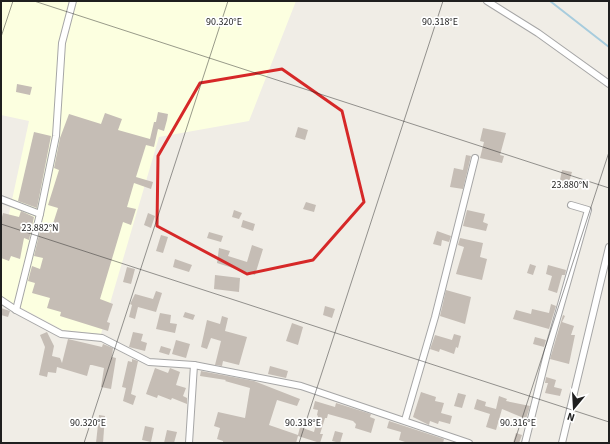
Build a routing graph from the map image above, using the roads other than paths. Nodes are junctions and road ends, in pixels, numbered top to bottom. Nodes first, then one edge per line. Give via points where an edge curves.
1 (73, 1) edge
2 (487, 1) edge
3 (609, 84) edge
4 (475, 158) dead end
5 (1, 199) edge
6 (571, 205) dead end
7 (40, 214) junction
8 (609, 246) edge
9 (1, 300) edge
10 (16, 310) junction
11 (194, 365) junction
12 (405, 420) junction
13 (453, 440) edge
14 (189, 443) edge
15 (468, 443) edge
16 (525, 443) edge
17 (562, 443) edge

1 - 7 street via 62,44 56,136
2 - 3 street via 538,33
4 - 12 street via 435,317
5 - 7 street
6 - 16 street via 588,210 548,350
7 - 10 street
8 - 17 street
9 - 10 street
10 - 11 street via 61,334 102,338 149,362
11 - 12 street via 301,386
11 - 14 street
12 - 13 street
13 - 15 street

